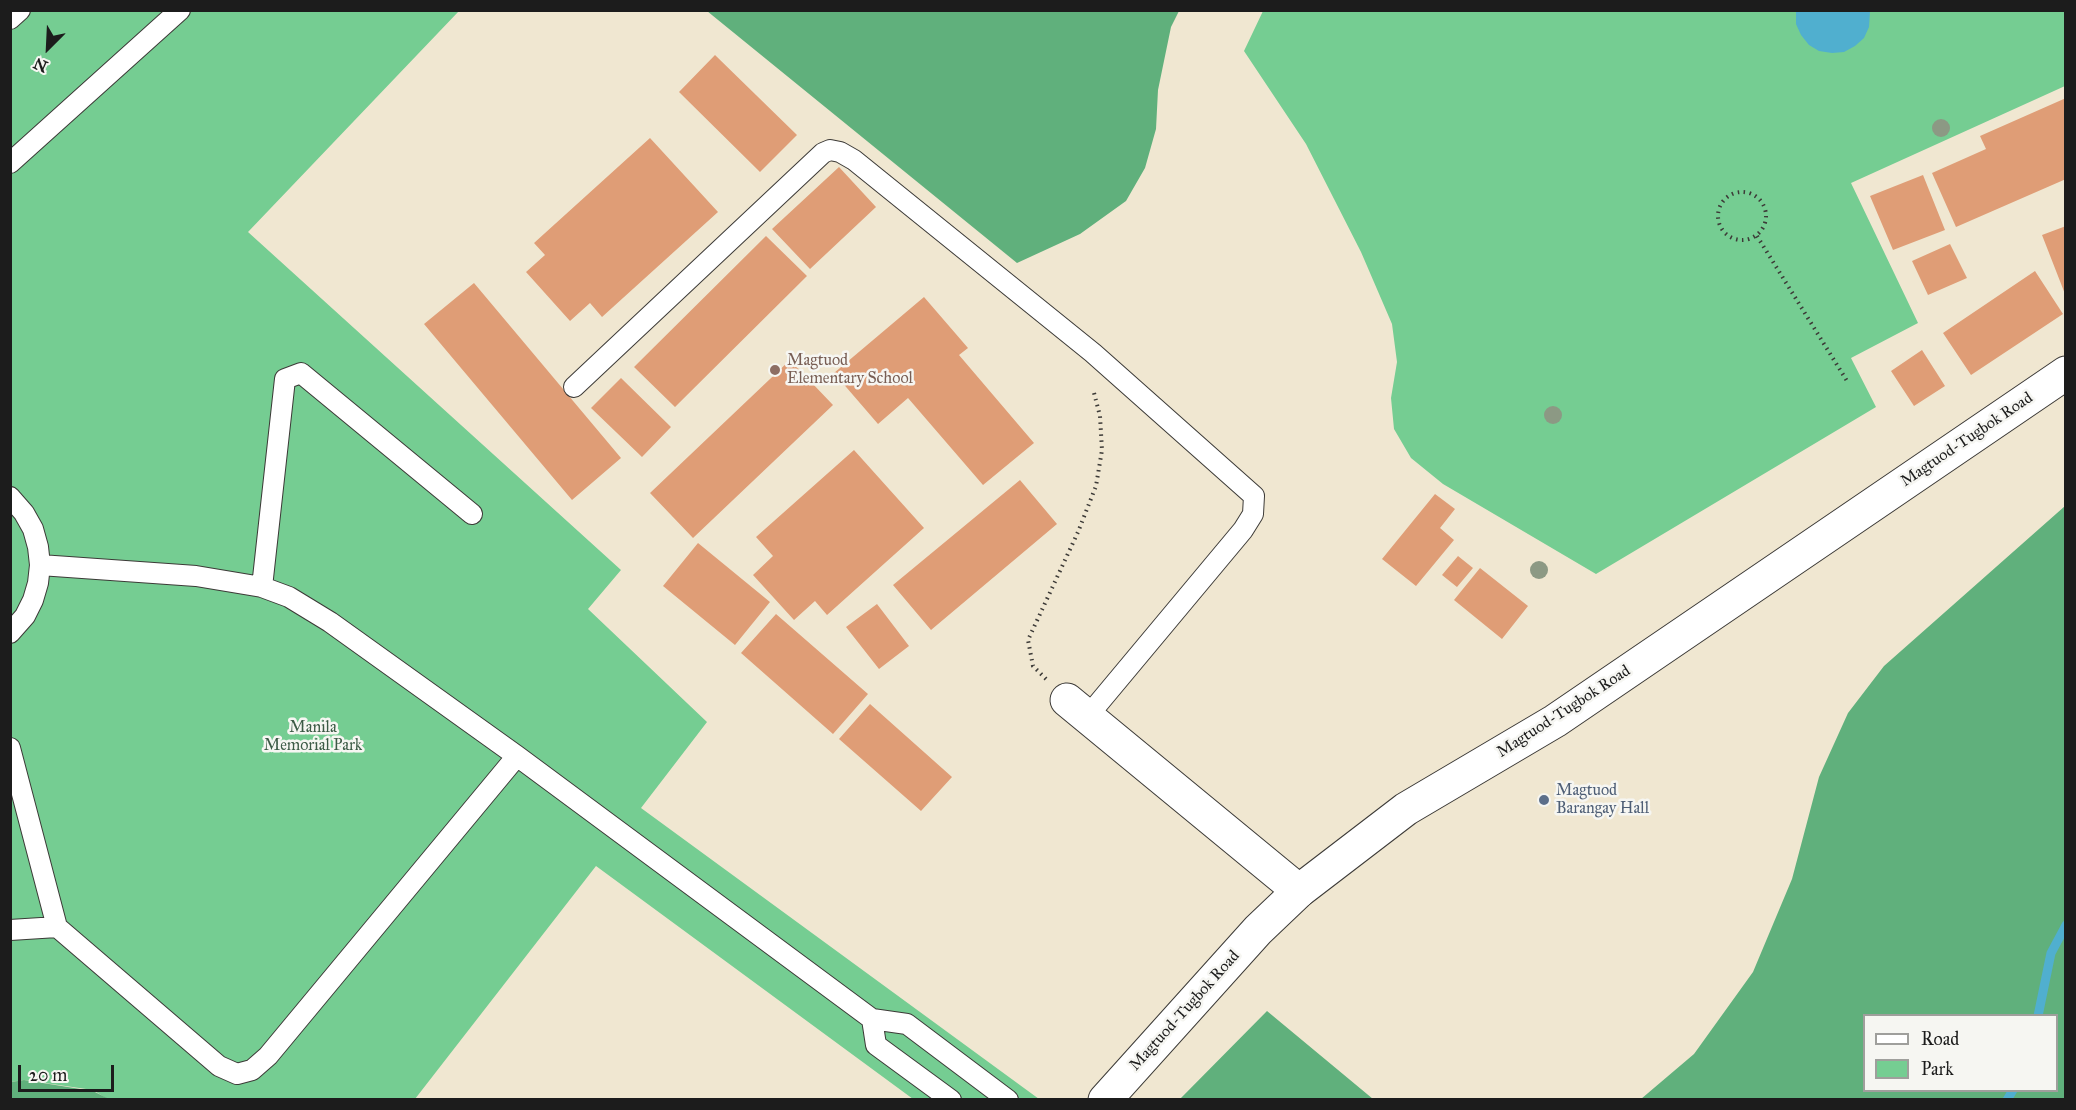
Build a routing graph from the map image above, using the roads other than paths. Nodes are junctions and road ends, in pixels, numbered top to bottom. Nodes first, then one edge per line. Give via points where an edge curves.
1 (20, 10) edge
2 (180, 10) edge
3 (10, 19) edge
4 (10, 163) edge
5 (2066, 373) edge
6 (574, 387) dead end
7 (10, 497) edge
8 (472, 514) dead end
9 (40, 566) junction
10 (262, 587) junction
11 (10, 633) edge
12 (1077, 709) joint
13 (10, 748) edge
14 (517, 756) junction
15 (1299, 891) junction
16 (57, 927) junction
17 (10, 930) edge
18 (872, 1019) junction
19 (951, 1100) edge
20 (1008, 1100) edge
21 (1106, 1100) edge

1 - 3 lane
2 - 4 lane
5 - 15 main road, Magtuod-Tugbok Road via 1555,721 1407,809
6 - 12 lane via 823,153 840,152 854,160 1093,352 1254,496 1253,514 1244,530
7 - 9 lane via 33,529
8 - 10 lane via 301,373 285,379
9 - 10 lane via 196,576
9 - 11 lane via 33,600
10 - 14 lane via 289,597 330,622
12 - 15 main road
13 - 16 lane
14 - 16 lane via 276,1047 252,1070 237,1074 219,1066
14 - 18 lane
15 - 21 main road, Magtuod-Tugbok Road via 1258,930
16 - 17 lane
18 - 19 lane via 876,1045
18 - 20 lane via 907,1024

